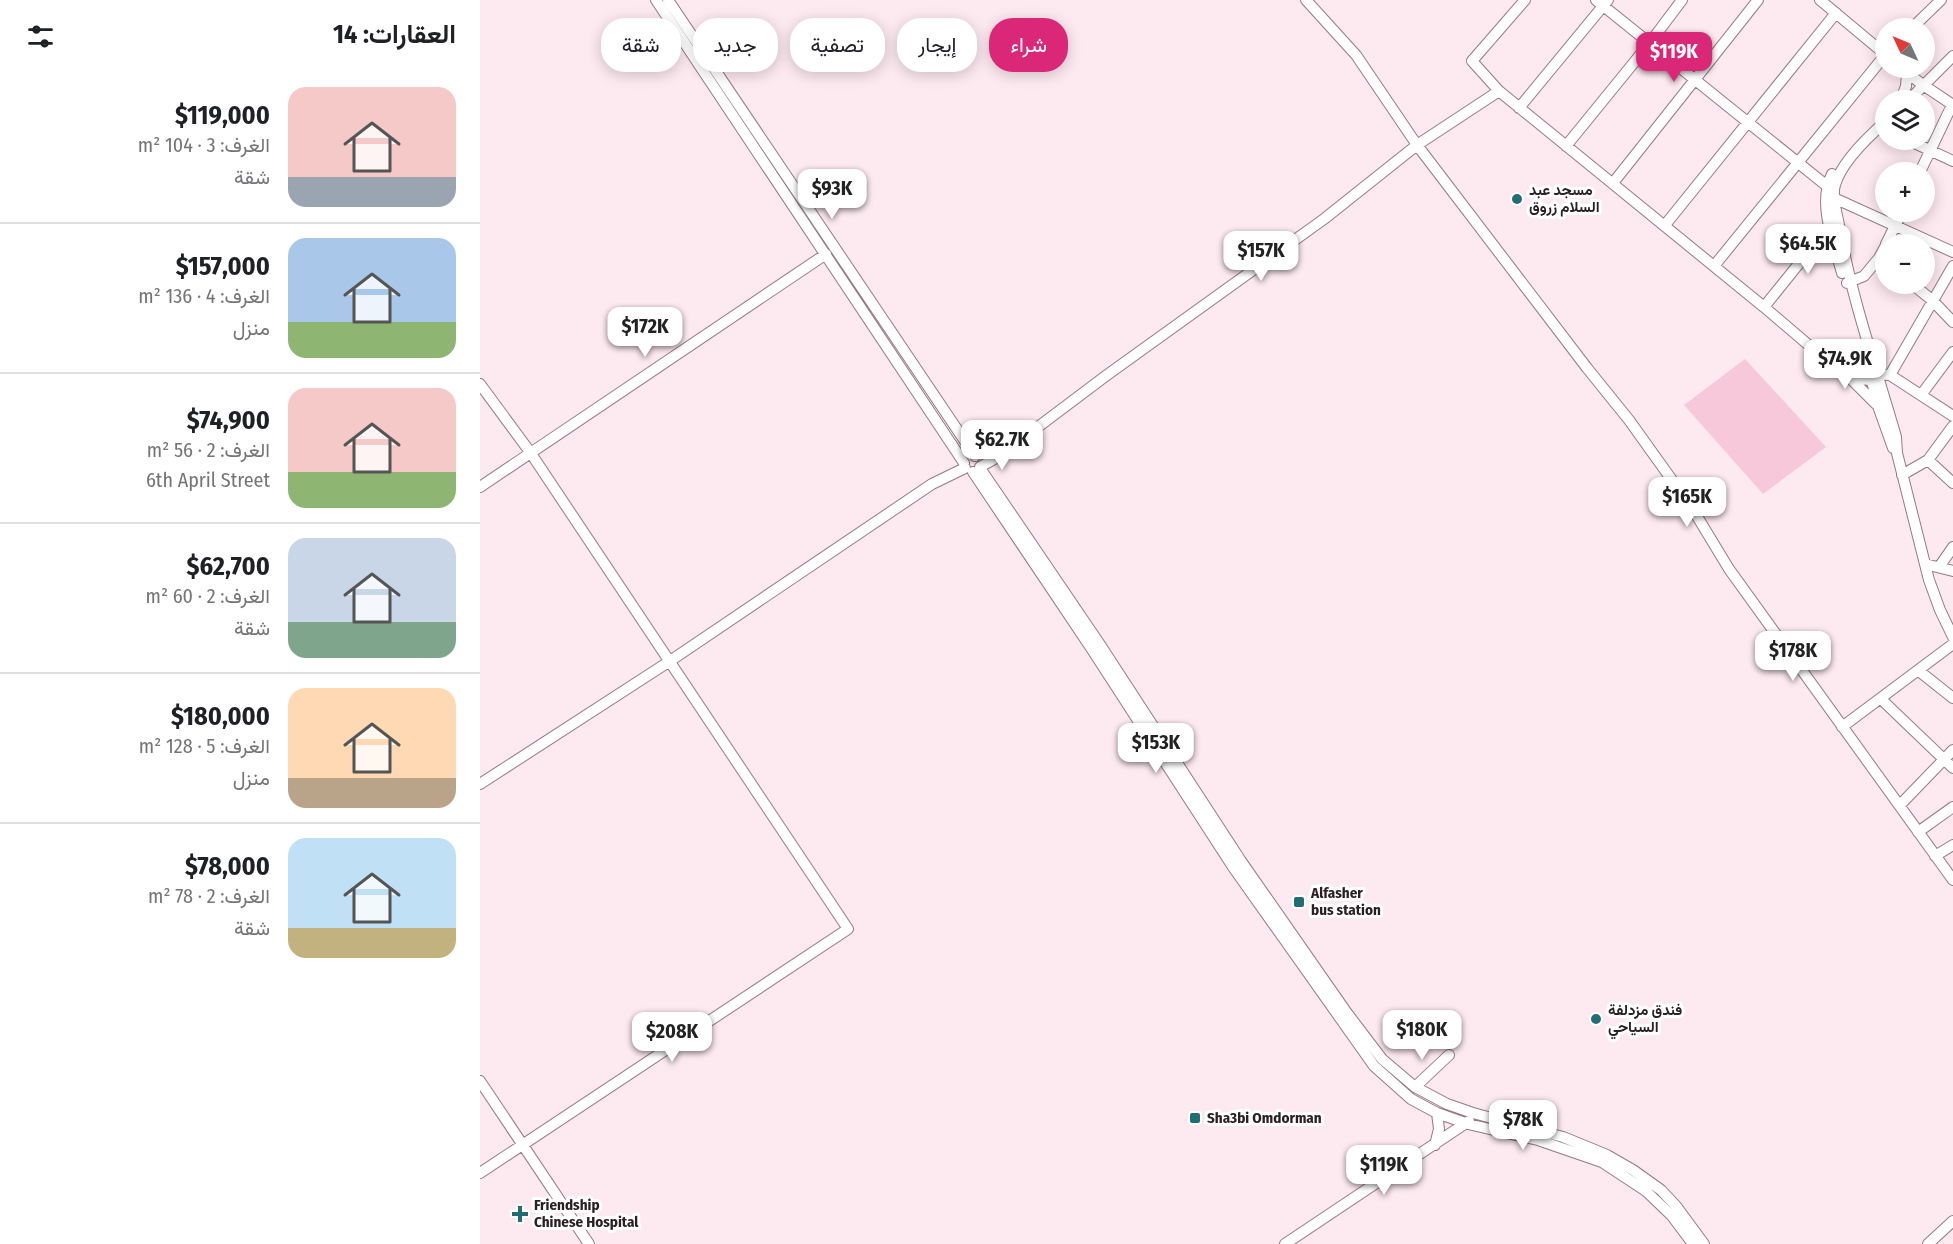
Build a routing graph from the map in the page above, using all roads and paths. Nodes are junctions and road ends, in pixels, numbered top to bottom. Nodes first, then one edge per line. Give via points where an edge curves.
1 (656, 0) edge
2 (668, 0) edge
3 (1306, 0) edge
4 (1525, 0) edge
5 (1682, 0) edge
6 (1758, 0) edge
7 (1820, 0) edge
8 (1941, 0) edge
9 (1602, 2) edge
10 (1836, 13) junction
11 (1922, 18) edge
12 (1649, 44) junction
13 (1875, 46) edge
14 (1953, 56) edge
15 (1875, 66) edge
16 (1914, 78) edge
17 (1695, 81) junction
18 (1923, 85) junction
19 (1918, 90) edge
20 (1499, 91) junction
21 (1953, 105) edge
22 (1519, 108) junction
23 (1748, 123) junction
24 (1875, 133) edge
25 (1935, 140) edge
26 (1417, 145) junction
27 (1566, 146) junction
28 (1857, 150) junction
29 (1930, 150) joint
30 (1953, 161) edge
31 (1925, 162) edge
32 (1797, 163) junction
33 (1613, 183) junction
34 (1827, 186) junction
35 (1834, 198) junction
36 (1897, 222) edge
37 (1665, 225) junction
38 (1830, 225) junction
39 (1896, 225) junction
40 (1892, 234) edge
41 (1953, 252) edge
42 (826, 254) junction
43 (1714, 266) junction
44 (1953, 266) edge
45 (1875, 267) edge
46 (1849, 283) junction
47 (1924, 294) edge
48 (1932, 300) junction
49 (1764, 307) junction
50 (1953, 322) edge
51 (1862, 347) junction
52 (1953, 352) edge
53 (1833, 362) junction
54 (1846, 375) junction
55 (1890, 375) junction
56 (1874, 377) junction
57 (480, 384) edge
58 (1921, 395) junction
59 (1878, 406) junction
60 (1953, 416) edge
61 (1953, 426) edge
62 (530, 452) junction
63 (1897, 453) junction
64 (1928, 460) junction
65 (974, 464) junction
66 (1902, 475) junction
67 (1953, 483) edge
68 (480, 487) edge
69 (1953, 547) edge
70 (1925, 564) junction
71 (1940, 567) junction
72 (1953, 572) edge
73 (1953, 637) edge
74 (1953, 644) edge
75 (670, 661) junction
76 (1919, 671) junction
77 (1953, 698) edge
78 (1881, 699) junction
79 (1842, 727) junction
80 (1953, 750) edge
81 (1944, 760) junction
82 (1953, 768) edge
83 (480, 784) edge
84 (1900, 805) junction
85 (1953, 807) edge
86 (1918, 832) junction
87 (1953, 845) edge
88 (1935, 856) junction
89 (1953, 880) edge
90 (1260, 897) junction
91 (1449, 1055) dead end
92 (480, 1081) edge
93 (1416, 1087) junction
94 (1437, 1113) junction
95 (1471, 1119) junction
96 (522, 1145) junction
97 (1435, 1145) junction
98 (480, 1173) edge
99 (1953, 1221) edge
100 (1698, 1243) edge
101 (589, 1244) edge
102 (1285, 1244) edge
103 (1928, 1244) edge

1 - 42 street
2 - 65 street
3 - 26 street via 1356,55
4 - 20 street via 1472,61
5 - 12 street
6 - 17 street
7 - 10 street
8 - 11 street
9 - 12 street
9 - 22 street
10 - 13 street
10 - 23 street
12 - 17 street
12 - 27 street
14 - 18 street
15 - 32 street
16 - 18 street
17 - 23 street
17 - 33 street
18 - 19 street
18 - 21 street
20 - 22 street
20 - 26 street
21 - 25 street
22 - 27 street
23 - 32 street
23 - 37 street
24 - 28 street
26 - 65 street via 1324,219 1007,449
26 - 79 street via 1629,420
27 - 33 street
28 - 34 street via 1838,166
28 - 35 street via 1838,176
29 - 30 street
29 - 31 street
32 - 34 street
32 - 43 street
33 - 37 street
34 - 38 street
35 - 39 street
35 - 46 street
36 - 39 street
37 - 43 street
38 - 46 street
38 - 49 street
39 - 40 street
39 - 41 street
42 - 62 street
42 - 65 street
43 - 49 street
44 - 48 street
45 - 46 street
46 - 51 street
46 - 56 street
47 - 48 street
48 - 50 street
48 - 55 street
49 - 53 street
51 - 53 street via 1855,361
51 - 56 street
52 - 58 street
53 - 54 street
53 - 56 street
54 - 56 street
54 - 59 street
55 - 56 street
55 - 58 street
56 - 59 street
56 - 63 street via 1896,437
57 - 62 street
58 - 60 street
59 - 63 street
61 - 64 street
62 - 68 street
62 - 75 street
63 - 66 street
64 - 66 street
64 - 67 street
65 - 75 street via 932,484
65 - 90 street via 1184,776
66 - 70 street
69 - 71 street
70 - 71 street
70 - 73 street
71 - 72 street
74 - 76 street
75 - 83 street
75 - 96 street via 848,929
76 - 77 street
76 - 78 street
78 - 79 street
78 - 81 street
79 - 84 street
80 - 81 street
81 - 82 street
81 - 84 street
84 - 86 street
85 - 86 street
86 - 88 street
87 - 88 street
88 - 89 street
90 - 93 street via 1375,1050
90 - 94 street via 1374,1066 1411,1099
91 - 93 street
92 - 96 street
93 - 95 street
94 - 95 street
94 - 97 street
95 - 97 street
95 - 100 street via 1602,1162 1646,1191
96 - 98 street
96 - 101 street
97 - 102 street
99 - 103 street

